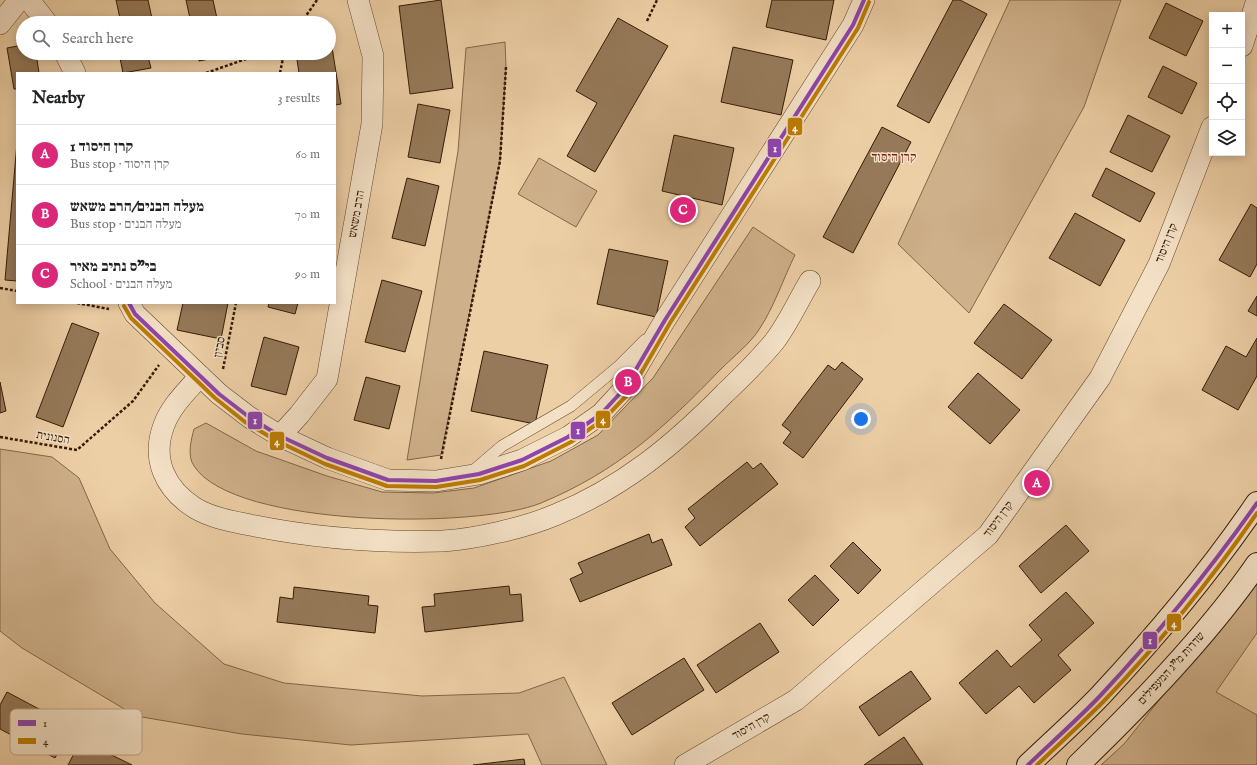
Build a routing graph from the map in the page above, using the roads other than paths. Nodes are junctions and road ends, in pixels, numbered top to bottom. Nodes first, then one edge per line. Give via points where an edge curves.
1 (19, 0) edge
2 (29, 0) edge
3 (358, 0) edge
4 (864, 0) edge
5 (1257, 0) edge
6 (42, 16) edge
7 (0, 24) edge
8 (1245, 37) edge
9 (68, 60) edge
10 (74, 72) edge
11 (1209, 135) edge
12 (810, 281) dead end
13 (132, 309) edge
14 (200, 376) junction
15 (280, 436) junction
16 (1257, 503) edge
17 (1257, 564) edge
18 (685, 765) edge
19 (1028, 765) edge
20 (1078, 765) edge

1 - 7 street
2 - 6 street
3 - 15 street, הרב משאש via 373,56 372,124 330,363 327,379
4 - 15 street via 853,25 665,320 625,388 600,414 568,437 522,460 479,474 436,481 388,480 327,458
5 - 8 street
9 - 10 street
11 - 18 street, קרן היסוד via 1159,264 1100,378 988,535 796,700
12 - 14 street via 775,340 702,417 655,459 628,478 553,516 495,533 445,540 335,538 281,531 219,518 195,508 174,490 163,473 158,453 163,427 172,408
13 - 14 street
14 - 15 street via 249,417
16 - 19 main road via 1228,546 1177,610 1100,696
17 - 20 main road, שדרות מ"ג המעפילים via 1214,620 1166,674

